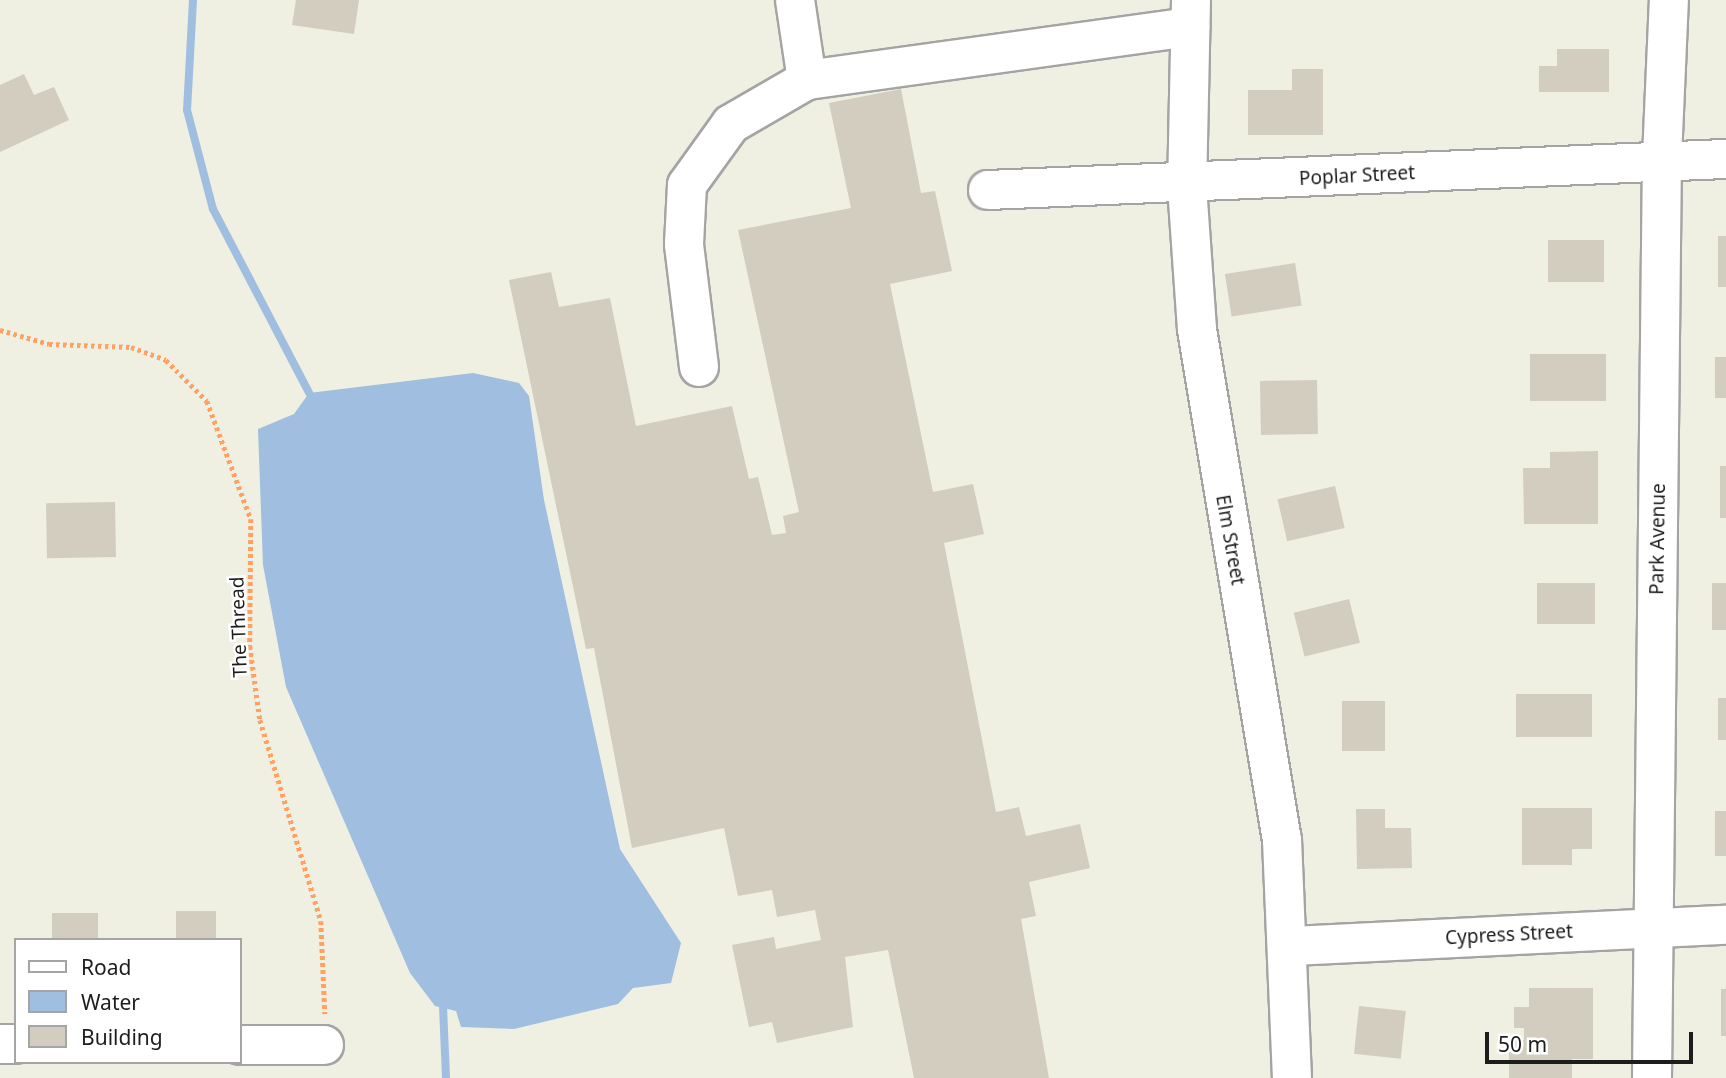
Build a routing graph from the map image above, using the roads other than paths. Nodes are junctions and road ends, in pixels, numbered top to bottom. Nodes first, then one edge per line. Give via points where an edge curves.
1 (795, 0) edge
2 (1670, 0) edge
3 (1191, 14) edge
4 (807, 80) junction
5 (1662, 158) junction
6 (1726, 159) edge
7 (1187, 186) junction
8 (988, 190) dead end
9 (699, 367) dead end
10 (1726, 925) edge
11 (1653, 928) junction
12 (1291, 946) junction
13 (242, 1045) edge
14 (324, 1045) road end
15 (1292, 1078) edge
16 (1652, 1078) edge

1 - 4 street
2 - 5 street, Park Avenue
3 - 4 street
3 - 7 street, Elm Street
4 - 9 street via 730,124 687,185 684,244
5 - 6 street, Poplar Street
5 - 7 street, Poplar Street
5 - 11 street, Park Avenue
7 - 8 street, Poplar Street
7 - 12 street, Elm Street via 1197,329 1282,841
10 - 11 street, Cypress Street
11 - 12 street, Cypress Street
11 - 16 street, Park Avenue
12 - 15 street, Elm Street
13 - 14 street

